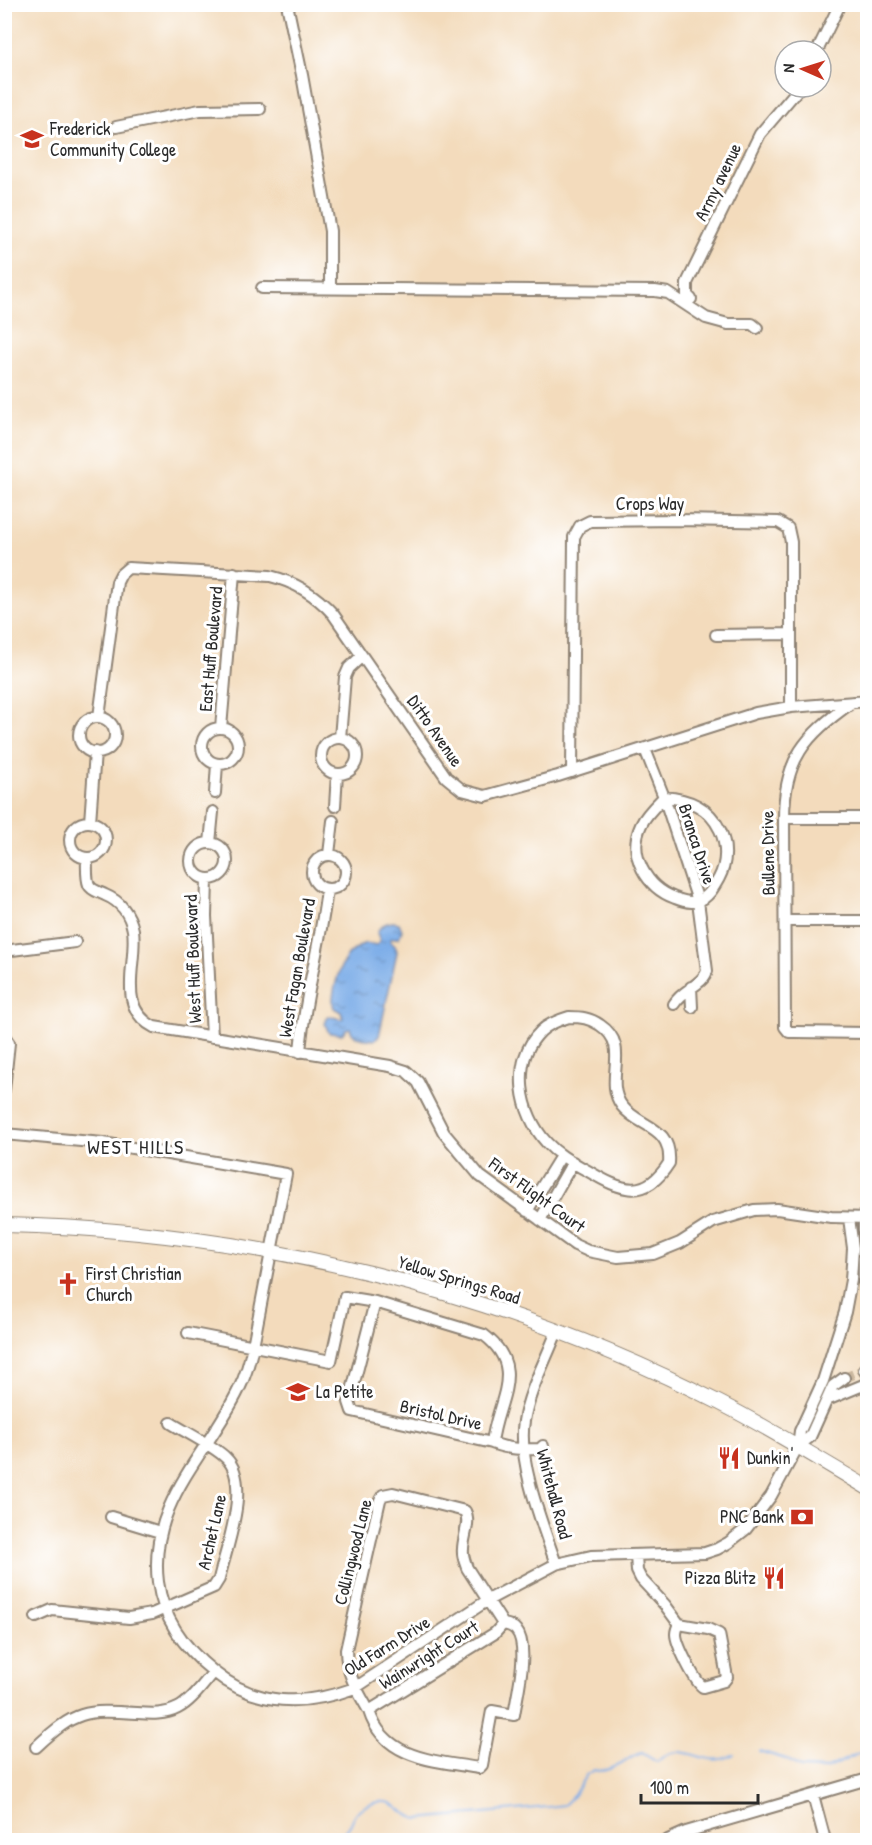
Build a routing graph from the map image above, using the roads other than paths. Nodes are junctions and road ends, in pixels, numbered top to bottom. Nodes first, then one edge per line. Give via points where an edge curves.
1 (287, 4) edge
2 (840, 4) edge
3 (824, 39) edge
4 (790, 99) edge
5 (260, 109) dead end
6 (116, 127) dead end
7 (262, 288) dead end
8 (330, 288) junction
9 (691, 299) dead end
10 (757, 328) dead end
11 (234, 573) junction
12 (791, 634) junction
13 (716, 635) dead end
14 (362, 656) junction
15 (867, 701) edge
16 (853, 702) junction
17 (817, 705) junction
18 (791, 707) junction
19 (99, 717) junction
20 (825, 722) junction
21 (221, 729) junction
22 (340, 738) junction
23 (645, 749) junction
24 (95, 752) junction
25 (217, 764) junction
26 (572, 772) junction
27 (337, 774) junction
28 (215, 793) dead end
29 (664, 797) junction
30 (335, 806) dead end
31 (213, 812) dead end
32 (784, 818) junction
33 (867, 818) edge
34 (333, 821) dead end
35 (90, 822) junction
36 (210, 843) junction
37 (329, 854) junction
38 (87, 858) junction
39 (207, 879) junction
40 (327, 890) junction
41 (698, 901) junction
42 (785, 921) junction
43 (867, 921) edge
44 (75, 942) dead end
45 (4, 951) edge
46 (692, 987) junction
47 (674, 1004) dead end
48 (692, 1007) dead end
49 (867, 1033) edge
50 (4, 1036) edge
51 (212, 1037) junction
52 (300, 1052) junction
53 (4, 1090) edge
54 (4, 1134) edge
55 (561, 1156) junction
56 (573, 1162) junction
57 (527, 1211) junction
58 (859, 1218) edge
59 (540, 1220) junction
60 (4, 1225) edge
61 (270, 1251) junction
62 (866, 1287) edge
63 (375, 1302) junction
64 (867, 1308) edge
65 (557, 1331) junction
66 (188, 1333) dead end
67 (253, 1346) junction
68 (844, 1378) tunnel mouth
69 (867, 1383) edge
70 (827, 1400) junction
71 (171, 1423) dead end
72 (492, 1443) junction
73 (206, 1444) junction
74 (546, 1445) dead end
75 (798, 1446) junction
76 (523, 1448) junction
77 (867, 1488) edge
78 (111, 1517) dead end
79 (160, 1532) junction
80 (636, 1555) junction
81 (556, 1564) junction
82 (488, 1600) junction
83 (164, 1608) junction
84 (36, 1617) dead end
85 (503, 1624) junction
86 (679, 1624) junction
87 (214, 1672) junction
88 (355, 1688) junction
89 (369, 1711) junction
90 (36, 1747) dead end
91 (867, 1779) edge
92 (813, 1795) junction
93 (668, 1840) edge
94 (825, 1840) edge

1 - 8 street via 330,231
2 - 3 street
4 - 9 street, Army avenue via 760,134 687,283
5 - 6 street via 200,110
7 - 8 street
8 - 10 street via 655,291 668,293 706,318
11 - 14 street, Ditto Avenue via 281,578 309,592 333,614
11 - 19 street, Ditto Avenue via 128,568 123,571 117,582
11 - 21 street, East Huff Boulevard
12 - 13 street
12 - 18 street, Crops Way
12 - 26 street, Crops Way via 791,542 783,524 679,520 584,523 576,531 573,545
14 - 22 street via 345,677
14 - 26 street, Ditto Avenue via 446,777 462,790 485,796
15 - 16 street, Ditto Avenue
16 - 17 street, Ditto Avenue
16 - 20 street, Bullene Drive
17 - 18 street, Ditto Avenue
17 - 20 street
18 - 23 street, Ditto Avenue via 756,713
19 - 24 street via 86,721 79,733 83,746
19 - 24 street via 111,723 115,736 108,748
20 - 32 street, Bullene Drive via 795,759 784,798
21 - 25 street, East Huff Boulevard via 208,733 202,744 206,757
21 - 25 street, East Huff Boulevard via 232,733 238,745 230,761
22 - 27 street via 324,746 321,755 322,764
22 - 27 street via 356,748 357,758 354,767
23 - 26 street, Ditto Avenue
23 - 29 street, Branca Drive
24 - 35 street
25 - 28 street
27 - 30 street
29 - 41 street, Branca Drive
29 - 41 street, Branca Drive via 679,798 702,808 711,816 724,843 723,872 707,896
29 - 41 street, Branca Drive via 641,825 636,846 638,860 653,886 666,895
31 - 36 street
32 - 33 street
32 - 42 street, Bullene Drive
34 - 37 street
35 - 38 street via 77,826 71,838 75,851
35 - 38 street via 102,828 106,842 100,854
36 - 39 street, West Huff Boulevard via 194,851 192,860 199,876
36 - 39 street, West Huff Boulevard via 223,849 227,862 221,875
37 - 40 street via 321,856 312,871 313,880
37 - 40 street via 342,860 346,873 341,885
38 - 51 street, First Flight Court via 92,889 115,900 128,915 133,933 130,993 139,1016 154,1027
39 - 51 street, West Huff Boulevard
40 - 52 street, West Fagan Boulevard
41 - 46 street, Branca Drive via 707,971 705,978
42 - 43 street
42 - 49 street, Bullene Drive via 787,1030
44 - 45 street
46 - 47 street, Branca Drive
46 - 48 street
50 - 53 street via 9,1043
51 - 52 street, First Flight Court
52 - 57 street, First Flight Court via 390,1066 412,1075 455,1148 480,1176
54 - 61 street, Old Farm Drive via 103,1143 286,1174
55 - 56 street
55 - 56 street via 540,1134 525,1105 523,1067 530,1045 541,1030 569,1017 583,1017 607,1030 614,1040 615,1091 621,1105 658,1131 670,1157 655,1181 637,1190 609,1184
55 - 57 street
56 - 59 street
57 - 59 street, First Flight Court
58 - 59 street, First Flight Court via 754,1210 713,1222 662,1251 632,1257 588,1251
58 - 62 street
58 - 75 street via 845,1312 823,1382 800,1431
60 - 61 main road, Yellow Springs Road via 202,1239
61 - 65 main road, Yellow Springs Road via 416,1284
61 - 67 street, Old Farm Drive
62 - 64 street
63 - 67 street, Bristol Drive via 345,1297 331,1361
63 - 72 street, Bristol Drive via 484,1335 493,1342 503,1356 508,1375
63 - 72 street, Bristol Drive via 349,1402 352,1411
65 - 75 main road, Yellow Springs Road via 705,1395
65 - 76 street, Whitehall Road via 528,1406
66 - 67 street
67 - 73 street, Old Farm Drive via 240,1387
68 - 70 street via 833,1386
69 - 70 street
70 - 75 street via 810,1437
71 - 73 street, Archet Lane
72 - 76 street, Bristol Drive via 504,1448
73 - 79 street, Old Farm Drive via 174,1496
73 - 83 street, Archet Lane via 225,1457 236,1472 239,1485 219,1579 205,1593
74 - 76 street, Bristol Drive via 540,1449
75 - 77 main road, Yellow Springs Road
75 - 80 street, Old Farm Drive via 771,1496 737,1537 705,1553
76 - 81 street, Whitehall Road
78 - 79 street
79 - 83 street, Old Farm Drive via 157,1572
80 - 81 street, Old Farm Drive via 591,1556
80 - 86 street via 640,1578
81 - 82 street, Old Farm Drive
82 - 85 street, Wainwright Court
82 - 88 street, Old Farm Drive
82 - 88 street, Collingwood Lane via 464,1559 468,1516 465,1510 393,1493 383,1495 346,1650
83 - 84 street, Archet Lane via 129,1618 52,1610
83 - 87 street, Old Farm Drive via 186,1646
85 - 89 street, Wainwright Court via 495,1634
85 - 89 street, Wainwright Court via 518,1632 521,1641 522,1666 514,1714 492,1712 484,1761 479,1768 405,1753 383,1736
86 - 86 street via 719,1634 727,1677 724,1681 703,1687 697,1682 678,1641
87 - 88 street, Old Farm Drive via 234,1687 278,1700 331,1697
87 - 90 street via 179,1708 156,1714 82,1714
88 - 89 street, Wainwright Court
91 - 92 street
92 - 93 street
92 - 94 street

